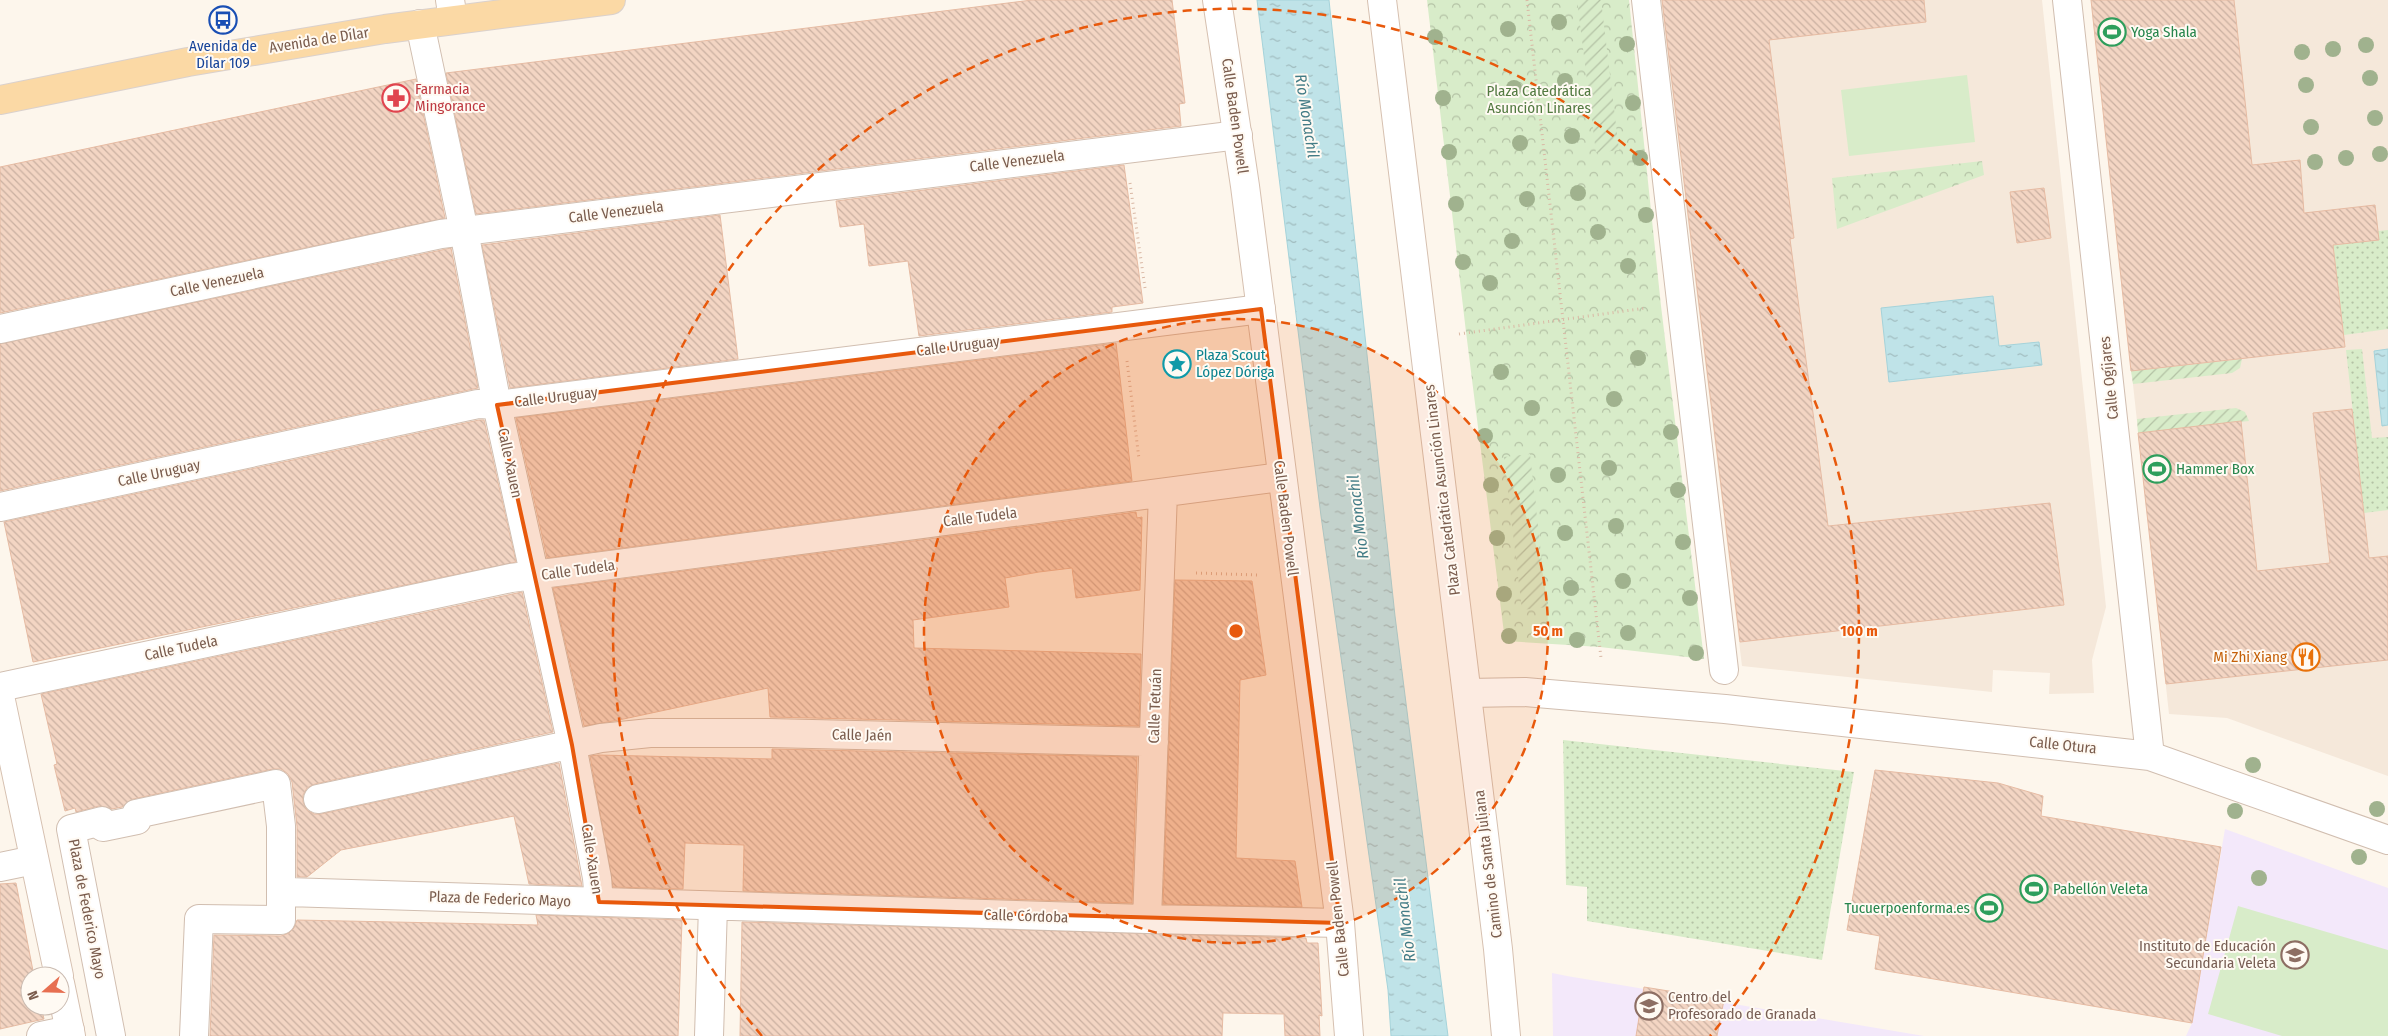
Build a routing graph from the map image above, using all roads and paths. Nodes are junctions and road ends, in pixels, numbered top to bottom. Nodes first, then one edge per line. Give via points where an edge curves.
1 (611, 0) edge
2 (1217, 0) edge
3 (1382, 0) edge
4 (1527, 0) edge
5 (1646, 0) edge
6 (2067, 0) edge
7 (452, 10) edge
8 (420, 24) junction
9 (0, 100) edge
10 (1238, 134) junction
11 (1130, 180) dead end
12 (464, 231) junction
13 (1146, 296) dead end
14 (1681, 304) junction
15 (1261, 309) junction
16 (1563, 319) junction
17 (0, 329) edge
18 (1457, 334) dead end
19 (1126, 357) dead end
20 (497, 405) junction
21 (1139, 462) dead end
22 (1280, 476) junction
23 (1163, 493) junction
24 (0, 508) edge
25 (1193, 573) dead end
26 (1258, 575) dead end
27 (534, 576) junction
28 (1601, 658) dead end
29 (1724, 670) dead end
30 (0, 687) edge
31 (1467, 693) junction
32 (0, 696) edge
33 (1154, 742) junction
34 (572, 745) junction
35 (2150, 756) junction
36 (318, 799) dead end
37 (2388, 840) edge
38 (34, 860) junction
39 (0, 867) edge
40 (287, 892) dead end
41 (599, 902) junction
42 (713, 906) junction
43 (1147, 919) junction
44 (1340, 923) junction
45 (57, 966) edge
46 (67, 1016) edge
47 (70, 1033) edge
48 (41, 1036) edge
49 (111, 1036) edge
50 (194, 1036) edge
51 (709, 1036) edge
52 (1350, 1036) edge
53 (1506, 1036) edge

1 - 7 main road, Avenida de Dílar
2 - 10 street, Calle Baden Powell
3 - 31 street, Plaza Catedrática Asunción Linares
4 - 16 path
5 - 14 street
6 - 35 street, Calle Ogíjares
7 - 8 main road, Avenida de Dílar
8 - 9 main road, Avenida de Dílar via 188,62
8 - 12 street, Calle Xauen
10 - 12 street, Calle Venezuela
10 - 15 street, Calle Baden Powell
11 - 13 path
12 - 17 street, Calle Venezuela
12 - 20 street, Calle Xauen
14 - 16 path
14 - 29 street
15 - 20 street, Calle Uruguay
15 - 22 street, Calle Baden Powell
16 - 18 path
16 - 28 path
19 - 21 path
20 - 24 street, Calle Uruguay via 478,404
20 - 27 street, Calle Xauen
22 - 23 street
22 - 44 street, Calle Baden Powell
23 - 27 street, Calle Tudela
23 - 33 street, Calle Tetuán
25 - 26 path
27 - 30 street, Calle Tudela via 501,580
27 - 34 street, Calle Xauen
31 - 35 street, Calle Otura via 1525,692 1725,709
31 - 53 street, Camino de Santa Juliana
32 - 38 street
33 - 34 street, Calle Jaén via 650,733
33 - 43 street, Calle Tetuán
34 - 36 street
34 - 41 street, Calle Xauen
35 - 37 street, Calle Otura
38 - 39 street
38 - 45 street
40 - 41 street, Plaza de Federico Mayo
41 - 42 street, Plaza de Federico Mayo
42 - 43 street, Calle Córdoba
42 - 51 street
43 - 44 street, Calle Córdoba
44 - 52 street, Calle Baden Powell
46 - 47 street
47 - 48 street
49 - 50 street, Plaza de Federico Mayo via 71,829 102,821 103,827 129,822 137,820 136,814 276,784 281,826 281,920 198,919

